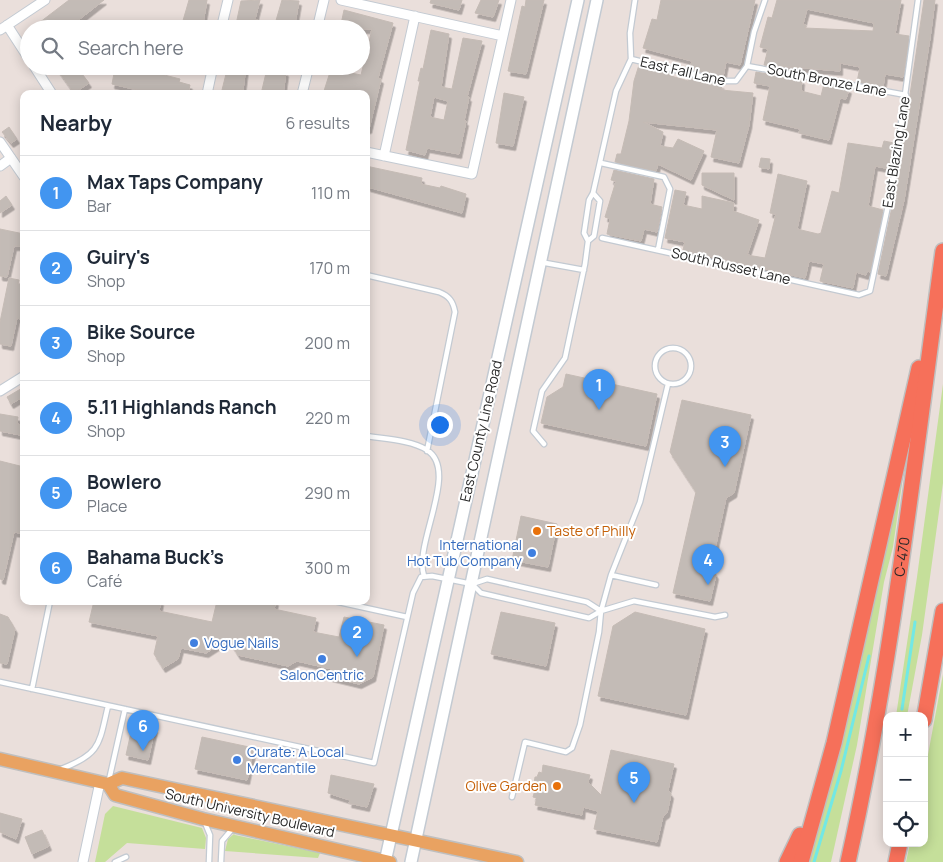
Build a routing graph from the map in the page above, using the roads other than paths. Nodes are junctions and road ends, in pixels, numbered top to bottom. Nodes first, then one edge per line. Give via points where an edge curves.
1 (45, 0) edge
2 (228, 0) edge
3 (324, 0) edge
4 (341, 0) edge
5 (511, 0) edge
6 (578, 0) edge
7 (597, 0) edge
8 (635, 0) edge
9 (766, 0) edge
10 (918, 0) edge
11 (415, 16) junction
12 (223, 20) edge
13 (319, 20) edge
14 (3, 27) edge
15 (503, 36) junction
16 (20, 48) edge
17 (631, 59) junction
18 (747, 66) junction
19 (40, 75) edge
20 (211, 75) edge
21 (307, 75) edge
22 (49, 90) edge
23 (208, 90) edge
24 (303, 90) edge
25 (906, 95) junction
26 (0, 142) edge
27 (370, 153) edge
28 (384, 156) junction
29 (11, 158) junction
30 (601, 162) junction
31 (0, 166) edge
32 (20, 171) edge
33 (594, 192) junction
34 (602, 238) dead end
35 (588, 241) junction
36 (658, 250) junction
37 (943, 251) edge
38 (539, 262) junction
39 (584, 270) junction
40 (940, 271) junction
41 (370, 276) edge
42 (859, 295) joint
43 (20, 378) edge
44 (668, 384) junction
45 (0, 391) edge
46 (370, 437) edge
47 (544, 444) dead end
48 (427, 450) junction
49 (424, 576) junction
50 (610, 576) junction
51 (448, 579) junction
52 (472, 584) junction
53 (656, 584) dead end
54 (49, 605) edge
55 (352, 605) edge
56 (601, 611) junction
57 (943, 611) edge
58 (725, 614) dead end
59 (407, 617) junction
60 (0, 682) edge
61 (32, 689) junction
62 (108, 706) junction
63 (125, 709) junction
64 (925, 712) edge
65 (0, 759) edge
66 (55, 772) junction
67 (104, 783) junction
68 (512, 797) dead end
69 (203, 819) junction
70 (813, 821) junction
71 (236, 826) junction
72 (391, 835) junction
73 (415, 840) junction
74 (899, 847) edge
75 (126, 857) dead end
76 (83, 862) edge
77 (115, 862) edge
78 (209, 862) edge
79 (221, 862) edge
80 (387, 862) edge
81 (411, 862) edge
82 (518, 862) edge
83 (787, 862) edge
84 (801, 862) edge
85 (848, 862) edge
86 (896, 862) edge

1 - 14 street
2 - 12 street
3 - 13 street
4 - 11 street
5 - 15 street
6 - 51 main road, East County Line Road
7 - 38 main road, East County Line Road
8 - 17 lane via 630,26
9 - 18 lane via 754,32
10 - 25 lane, East Blazing Lane
11 - 15 street
11 - 28 street
14 - 16 street
15 - 28 street via 472,174
17 - 18 lane, East Fall Lane via 729,82 736,82
17 - 30 lane via 616,91
18 - 25 lane, South Bronze Lane
19 - 22 street
20 - 23 street
21 - 24 street
25 - 42 lane, East Blazing Lane via 893,182 870,291
26 - 29 street
27 - 28 street
29 - 31 street
29 - 32 street
30 - 33 lane
30 - 36 lane via 664,177 670,189
33 - 35 lane via 589,200 584,233
33 - 35 lane via 600,201 594,236
34 - 36 lane, South Russet Lane
35 - 39 lane
36 - 42 lane, South Russet Lane
37 - 40 highway, C-470
38 - 39 lane
38 - 52 main road, East County Line Road
39 - 47 lane via 566,358 544,386 538,404 534,431
40 - 70 highway via 933,285 917,375 836,735
40 - 85 highway, C-470 via 886,669
41 - 48 lane via 439,292 448,296 453,304 455,312
43 - 45 street
44 - 44 lane via 680,383 691,371 690,359 678,348 665,349 656,358 655,371
44 - 50 lane via 640,502
46 - 48 lane
48 - 49 lane via 437,464 439,477 422,558
49 - 51 lane
49 - 59 lane via 416,584
50 - 53 lane
50 - 56 lane
51 - 52 lane
51 - 72 main road, East County Line Road
52 - 56 lane via 487,579 588,602
52 - 56 lane via 481,593 574,616 589,618
52 - 73 main road, East County Line Road
54 - 61 lane
55 - 59 lane
56 - 58 lane via 634,601 715,616
56 - 68 lane via 580,725 572,748 566,752 525,742
57 - 64 highway
59 - 63 lane via 374,763
60 - 61 lane
61 - 62 lane
62 - 63 lane
62 - 66 lane via 94,751 82,761
63 - 67 lane
65 - 66 main road, South University Boulevard
66 - 67 main road, South University Boulevard
67 - 69 main road, South University Boulevard via 115,795
67 - 72 main road, South University Boulevard via 122,778
67 - 76 street
69 - 71 main road, South University Boulevard
69 - 78 lane via 210,835
70 - 83 highway via 802,830
70 - 84 highway
71 - 79 lane via 222,841
71 - 80 main road, South University Boulevard
72 - 73 main road, South University Boulevard
72 - 80 main road, East County Line Road
73 - 81 main road, East County Line Road
73 - 82 main road, South University Boulevard
74 - 86 highway
75 - 77 lane

